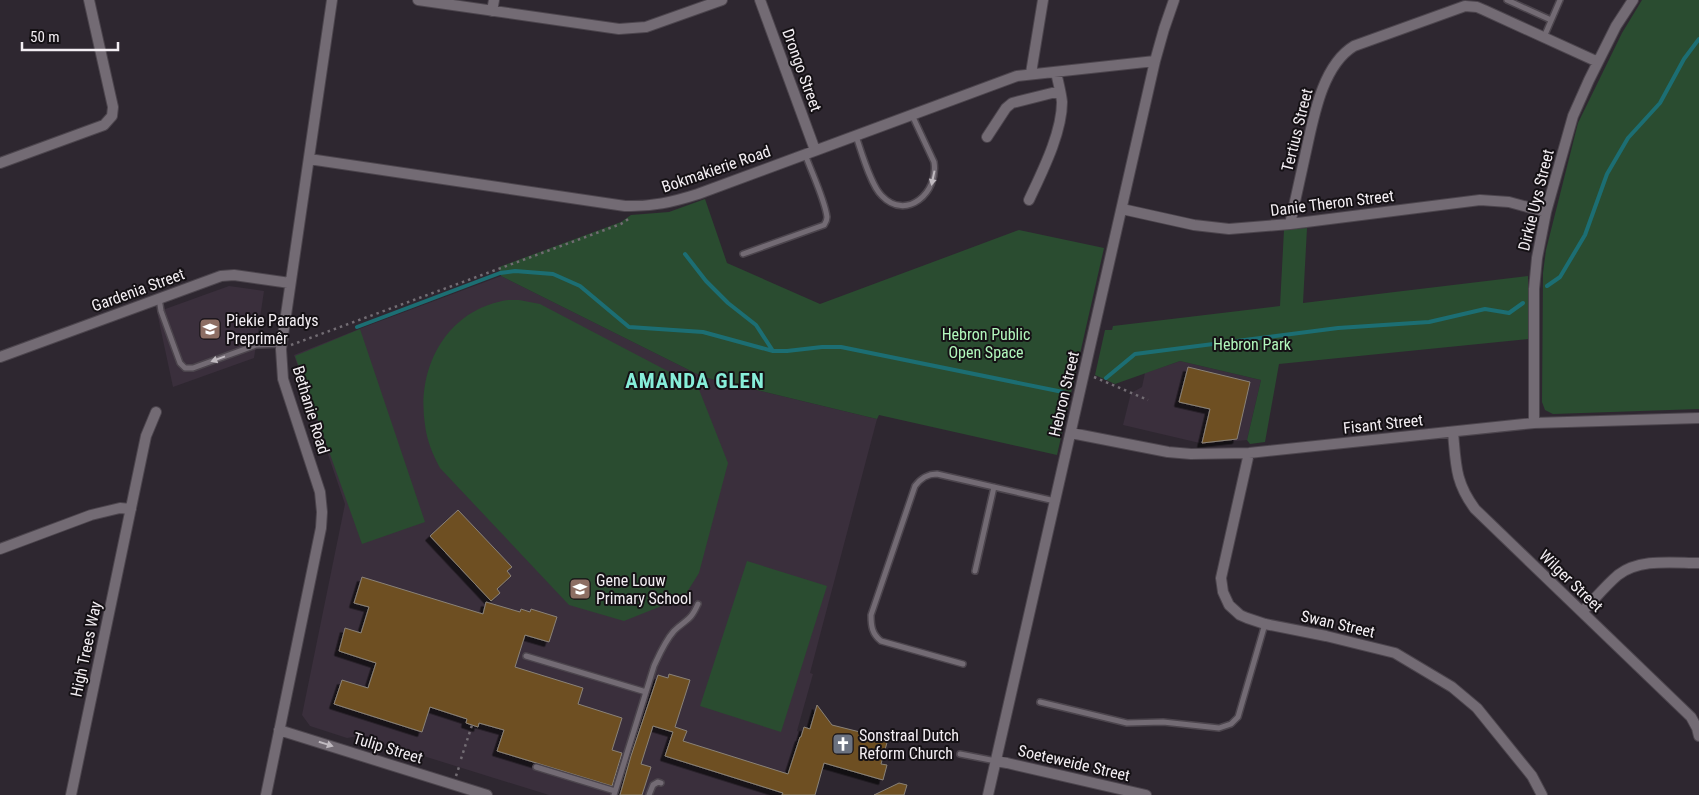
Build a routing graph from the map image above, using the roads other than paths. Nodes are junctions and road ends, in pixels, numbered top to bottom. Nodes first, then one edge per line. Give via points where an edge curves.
1 (89, 0) edge
2 (332, 0) edge
3 (418, 0) edge
4 (722, 0) edge
5 (760, 0) edge
6 (1043, 0) edge
7 (1174, 0) edge
8 (1507, 0) edge
9 (1560, 0) edge
10 (1633, 0) edge
11 (493, 5) edge
12 (1551, 20) junction
13 (1544, 37) junction
14 (1156, 61) junction
15 (1598, 62) junction
16 (1056, 72) junction
17 (1031, 73) junction
18 (1060, 91) junction
19 (912, 115) junction
20 (856, 136) junction
21 (987, 137) dead end
22 (815, 150) junction
23 (805, 154) junction
24 (309, 159) junction
25 (0, 163) edge
26 (1029, 200) dead end
27 (1122, 209) junction
28 (1546, 212) junction
29 (1290, 224) junction
30 (743, 254) dead end
31 (290, 283) junction
32 (159, 298) junction
33 (281, 347) junction
34 (0, 357) edge
35 (156, 412) dead end
36 (1699, 418) edge
37 (1534, 423) junction
38 (1453, 432) junction
39 (1071, 433) junction
40 (1249, 453) junction
41 (994, 487) junction
42 (1055, 501) junction
43 (131, 509) junction
44 (0, 549) edge
45 (1699, 562) edge
46 (975, 572) dead end
47 (698, 604) dead end
48 (1582, 612) junction
49 (1265, 624) junction
50 (526, 656) dead end
51 (963, 664) dead end
52 (646, 692) junction
53 (1040, 702) dead end
54 (1695, 717) edge
55 (279, 730) junction
56 (1699, 736) edge
57 (960, 754) dead end
58 (996, 762) junction
59 (536, 767) dead end
60 (661, 783) dead end
61 (614, 793) edge
62 (71, 795) edge
63 (266, 795) edge
64 (487, 795) edge
65 (649, 795) edge
66 (988, 795) edge
67 (1146, 795) edge
68 (1542, 795) edge

1 - 25 street via 113,107 112,116 104,125
2 - 24 street, Bethanie Road
3 - 11 street
4 - 11 street via 663,22 632,29 607,28
5 - 22 street, Drongo Street
6 - 17 street
7 - 14 street, Hebron Street
8 - 12 lane
9 - 12 lane
10 - 15 street, Dirkie Uys Street
12 - 13 lane
13 - 15 street, Tertius Street
13 - 29 street, Tertius Street via 1477,7 1465,6 1350,48 1324,86
14 - 16 street, Bokmakierie Road
14 - 27 street, Hebron Street
15 - 28 street, Dirkie Uys Street via 1573,116
16 - 17 street, Bokmakierie Road
16 - 18 street
17 - 19 street, Bokmakierie Road
18 - 21 street via 1012,103
18 - 26 street via 1061,110 1052,148
19 - 20 street, Bokmakierie Road
19 -> 20 lane via 935,168 932,185 915,202 898,205 883,197 876,188
20 - 22 street, Bokmakierie Road
22 - 23 street, Bokmakierie Road
23 - 24 street, Bokmakierie Road via 678,201 635,206
23 - 30 lane via 823,202 827,217 824,225
24 - 31 street, Bethanie Road
27 - 29 street, Danie Theron Street via 1215,228
27 - 39 street, Hebron Street
28 - 29 street, Danie Theron Street via 1509,202 1480,200
28 - 37 street, Dirkie Uys Street via 1536,258 1534,289
31 - 32 street, Gardenia Street via 225,275
31 - 33 street, Bethanie Road
33 -> 32 lane via 256,345 185,368 180,363
32 - 34 street, Gardenia Street
33 - 55 street, Bethanie Road via 283,379 318,487 322,512
35 - 43 street, High Trees Way via 146,436
36 - 37 street, Fisant Street
37 - 38 street, Fisant Street
38 - 40 street, Fisant Street
38 - 48 street, Wilger Street via 1456,472 1465,496 1475,510
39 - 40 street, Fisant Street via 1168,452
39 - 42 street, Hebron Street
40 - 49 street, Swan Street via 1221,585 1234,610
41 - 42 lane
41 - 46 lane
41 - 51 lane via 937,474 920,480 915,486 871,614 872,631 881,641
42 - 58 street, Hebron Street
43 - 44 street via 120,508 91,515
43 - 62 street, High Trees Way
45 - 48 street via 1645,564 1631,568 1619,575
47 - 52 lane via 693,615 675,630 663,646
48 - 54 street, Wilger Street
49 - 53 lane via 1238,717 1227,726 1127,723
49 - 68 street, Swan Street via 1395,653 1428,672 1477,708 1532,776
50 - 52 lane
52 - 61 lane
54 - 56 street, Wilger Street
55 - 63 street, Bethanie Road
55 -> 64 street, Tulip Street
57 - 58 lane
58 - 66 street, Hebron Street
58 - 67 street, Soeteweide Street
59 - 61 lane
60 - 65 lane via 653,785

